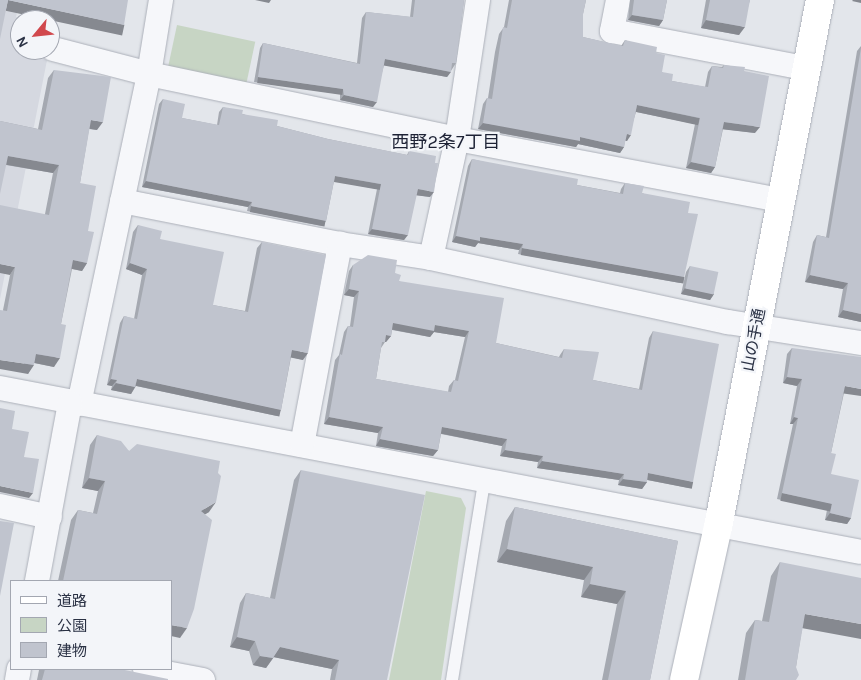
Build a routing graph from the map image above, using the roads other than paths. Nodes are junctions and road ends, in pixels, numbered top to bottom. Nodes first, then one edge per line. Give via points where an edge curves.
1 (161, 0) edge
2 (478, 0) edge
3 (618, 0) edge
4 (820, 0) edge
5 (60, 51) edge
6 (805, 68) junction
7 (149, 74) junction
8 (457, 139) junction
9 (122, 200) junction
10 (781, 200) junction
11 (340, 244) junction
12 (432, 258) junction
13 (756, 327) junction
14 (861, 344) edge
15 (0, 388) edge
16 (74, 403) junction
17 (302, 445) junction
18 (484, 482) junction
19 (0, 506) edge
20 (50, 517) junction
21 (718, 527) junction
22 (861, 552) edge
23 (37, 580) edge
24 (150, 670) edge
25 (203, 680) edge
26 (452, 680) edge
27 (684, 680) edge

1 - 7 street
2 - 8 street
3 - 6 street via 612,31
4 - 6 main road, 山の手通
5 - 7 street
6 - 10 main road, 山の手通
7 - 8 street
7 - 9 street
8 - 10 street
8 - 12 street
9 - 11 street
9 - 16 street
10 - 13 main road, 山の手通
11 - 12 street
11 - 17 street
12 - 13 street
13 - 14 street
13 - 21 main road, 山の手通
15 - 16 street
16 - 17 street
16 - 20 street
17 - 18 street
18 - 21 street
18 - 26 lane
19 - 20 street
20 - 23 street
21 - 22 street
21 - 27 main road, 山の手通
24 - 25 street

